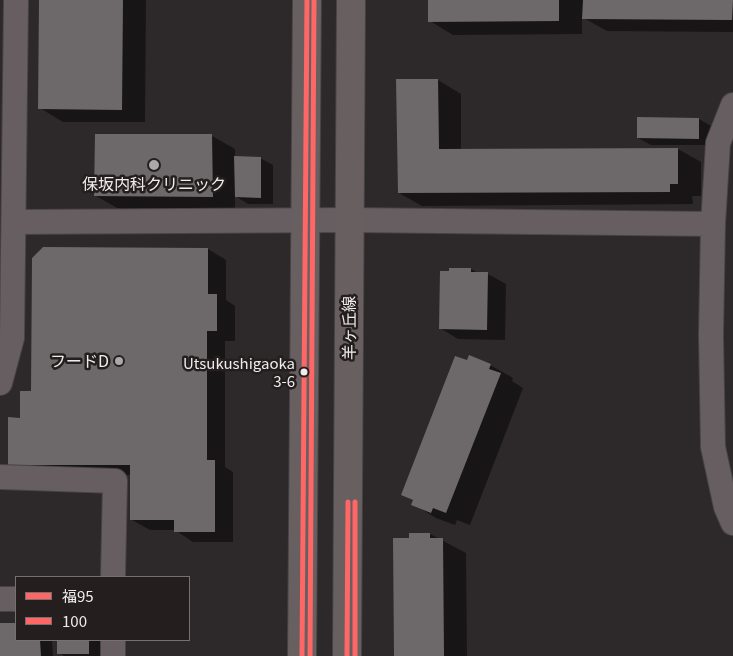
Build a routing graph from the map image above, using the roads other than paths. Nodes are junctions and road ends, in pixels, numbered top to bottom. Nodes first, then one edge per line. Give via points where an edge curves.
1 (16, 0) edge
2 (307, 0) edge
3 (351, 0) edge
4 (733, 105) edge
5 (305, 220) junction
6 (350, 220) junction
7 (14, 222) junction
8 (713, 224) junction
9 (0, 384) edge
10 (0, 477) edge
11 (733, 522) edge
12 (113, 576) edge
13 (0, 599) edge
14 (15, 600) edge
15 (113, 641) edge
16 (113, 656) edge
17 (302, 656) edge
18 (347, 656) edge

1 - 7 street
2 - 5 main road
3 - 6 main road, 羊ヶ丘線
4 - 8 street via 718,143
5 - 6 street
5 - 7 street
5 - 17 main road
6 - 8 street
6 - 18 main road, 羊ヶ丘線
7 - 9 street via 12,338
8 - 11 street via 713,446 726,507
10 - 12 street via 115,481
13 - 14 street
15 - 16 street

